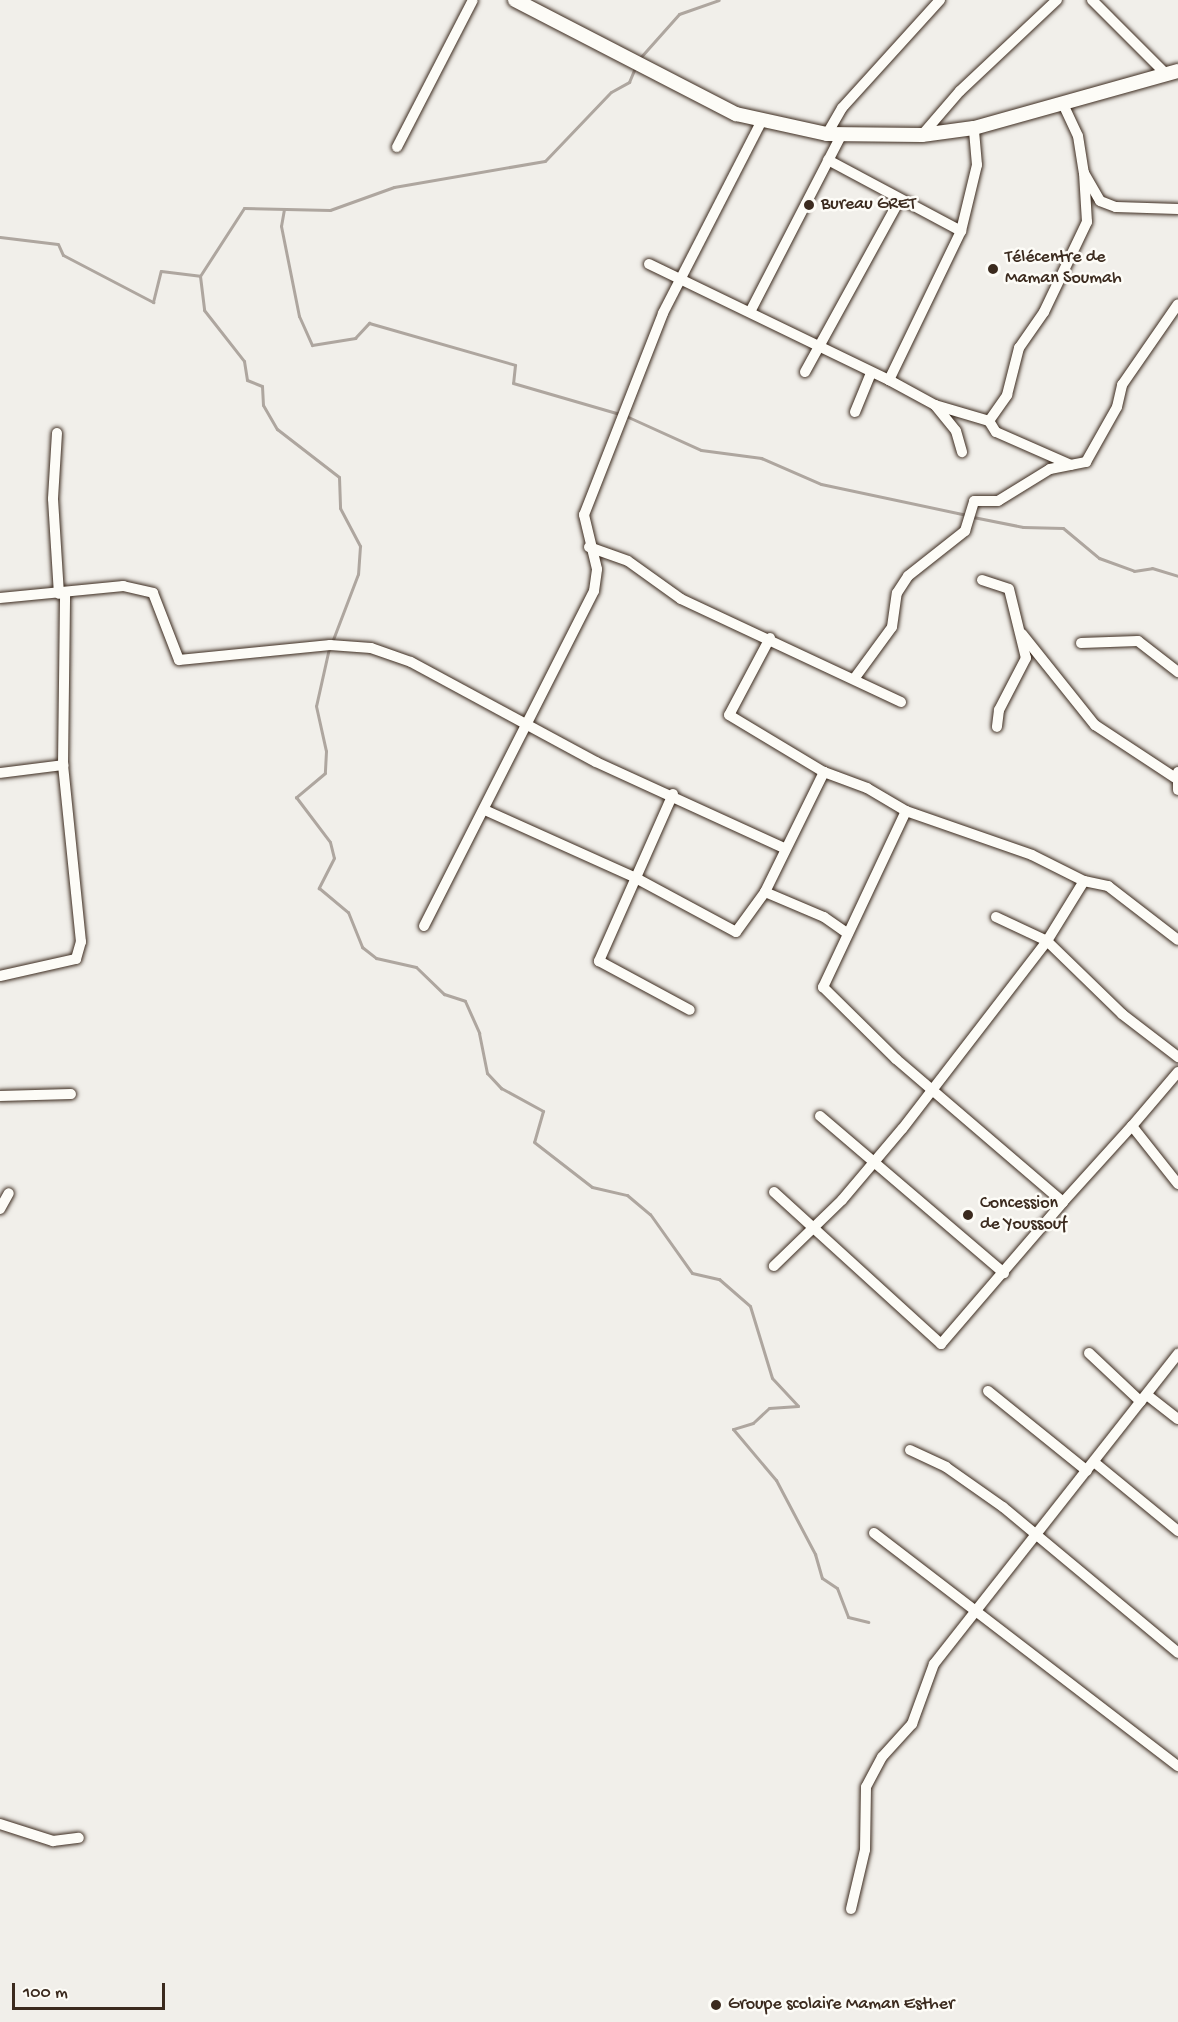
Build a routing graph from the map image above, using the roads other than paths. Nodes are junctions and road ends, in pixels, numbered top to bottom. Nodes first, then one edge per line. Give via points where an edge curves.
1 (473, 0) edge
2 (515, 0) edge
3 (940, 0) edge
4 (1057, 0) edge
5 (1092, 0) edge
6 (1172, 72) edge
7 (1063, 104) junction
8 (761, 122) junction
9 (974, 128) junction
10 (827, 134) junction
11 (842, 134) junction
12 (922, 135) junction
13 (397, 147) dead end
14 (828, 160) junction
15 (1084, 173) junction
16 (900, 199) junction
17 (1178, 209) edge
18 (960, 231) junction
19 (649, 264) dead end
20 (680, 280) junction
21 (1178, 304) edge
22 (750, 312) junction
23 (818, 349) junction
24 (805, 372) dead end
25 (871, 373) junction
26 (889, 380) junction
27 (934, 405) junction
28 (855, 412) dead end
29 (989, 421) junction
30 (57, 433) dead end
31 (963, 452) dead end
32 (1072, 465) junction
33 (589, 547) junction
34 (982, 580) dead end
35 (62, 594) junction
36 (0, 598) edge
37 (1022, 634) junction
38 (770, 638) junction
39 (1081, 643) dead end
40 (1178, 672) edge
41 (854, 679) junction
42 (900, 702) dead end
43 (528, 724) junction
44 (997, 727) dead end
45 (63, 765) junction
46 (0, 772) edge
47 (824, 772) junction
48 (1176, 775) edge
49 (1178, 790) edge
50 (673, 794) junction
51 (487, 811) junction
52 (906, 811) junction
53 (784, 848) junction
54 (634, 877) junction
55 (1084, 881) junction
56 (765, 892) junction
57 (996, 917) dead end
58 (424, 926) dead end
59 (848, 934) junction
60 (1047, 940) junction
61 (1178, 940) edge
62 (0, 976) edge
63 (690, 1010) dead end
64 (1178, 1057) edge
65 (1178, 1072) edge
66 (933, 1089) junction
67 (71, 1094) dead end
68 (0, 1096) edge
69 (820, 1116) dead end
70 (1132, 1126) junction
71 (875, 1161) junction
72 (1178, 1184) edge
73 (774, 1192) dead end
74 (9, 1193) dead end
75 (1063, 1202) junction
76 (0, 1209) edge
77 (814, 1227) junction
78 (774, 1266) dead end
79 (1004, 1273) junction
80 (1089, 1353) dead end
81 (1178, 1354) edge
82 (988, 1390) dead end
83 (1144, 1398) junction
84 (1178, 1419) edge
85 (910, 1450) dead end
86 (1090, 1467) junction
87 (1178, 1531) edge
88 (874, 1533) dead end
89 (1038, 1535) junction
90 (977, 1608) junction
91 (1178, 1653) edge
92 (1178, 1766) edge
93 (0, 1824) edge
94 (79, 1838) dead end
95 (851, 1909) dead end

1 - 13 street
2 - 8 street
3 - 10 street via 842,108
4 - 12 street via 960,91
5 - 6 street
6 - 7 street
7 - 9 street
7 - 15 street via 1078,136
8 - 10 street
8 - 20 street
9 - 12 street
9 - 18 street via 977,165
10 - 11 street
11 - 12 street
11 - 14 street
14 - 16 street
14 - 22 street
15 - 17 street via 1100,201 1116,207
15 - 29 street via 1086,222 1044,312 1019,348 1007,395
16 - 18 street
16 - 23 street
18 - 26 street
19 - 20 street
20 - 22 street
20 - 33 street via 584,514
21 - 32 street via 1122,385 1117,407 1086,462
22 - 23 street
23 - 24 street
23 - 25 street
25 - 26 street
25 - 28 street
26 - 27 street
27 - 29 street
27 - 31 street via 957,431
29 - 32 street via 996,432
30 - 35 street via 53,499
32 - 41 street via 1050,469 998,501 974,501 965,531 903,584 892,627
33 - 38 street via 628,561 681,599
33 - 43 street via 597,569 594,591
34 - 37 street via 1008,589
35 - 36 street
35 - 43 street via 123,586 153,593 179,660 330,645 371,648 411,662
35 - 45 street
37 - 44 street via 1026,658 999,710
37 - 48 street via 1095,725
38 - 41 street
38 - 47 street via 729,715
39 - 40 street via 1138,641
41 - 42 street
43 - 50 street via 596,762
43 - 51 street
45 - 46 street
45 - 62 street via 81,942 76,959
47 - 52 street via 867,788
47 - 53 street
48 - 49 street
50 - 53 street
50 - 54 street
51 - 54 street
51 - 58 street
52 - 55 street via 1032,855
52 - 59 street
53 - 56 street
54 - 56 street via 736,932
54 - 63 street via 599,961
55 - 60 street
55 - 61 street via 1108,886
56 - 59 street via 824,917
57 - 60 street
59 - 66 street via 823,987
60 - 64 street via 1122,1014
60 - 66 street
65 - 70 street
66 - 71 street
66 - 75 street
67 - 68 street
69 - 71 street
70 - 72 street
70 - 75 street
71 - 77 street
71 - 79 street
73 - 77 street
74 - 76 street
75 - 79 street
77 - 78 street
77 - 79 street via 941,1344
80 - 83 street
81 - 83 street
82 - 86 street
83 - 84 street
83 - 86 street
85 - 89 street via 946,1467
86 - 87 street
86 - 89 street
88 - 90 street
89 - 90 street
89 - 91 street
90 - 92 street
90 - 95 street via 934,1664 912,1724 882,1757 866,1787 865,1850
93 - 94 street via 53,1841

